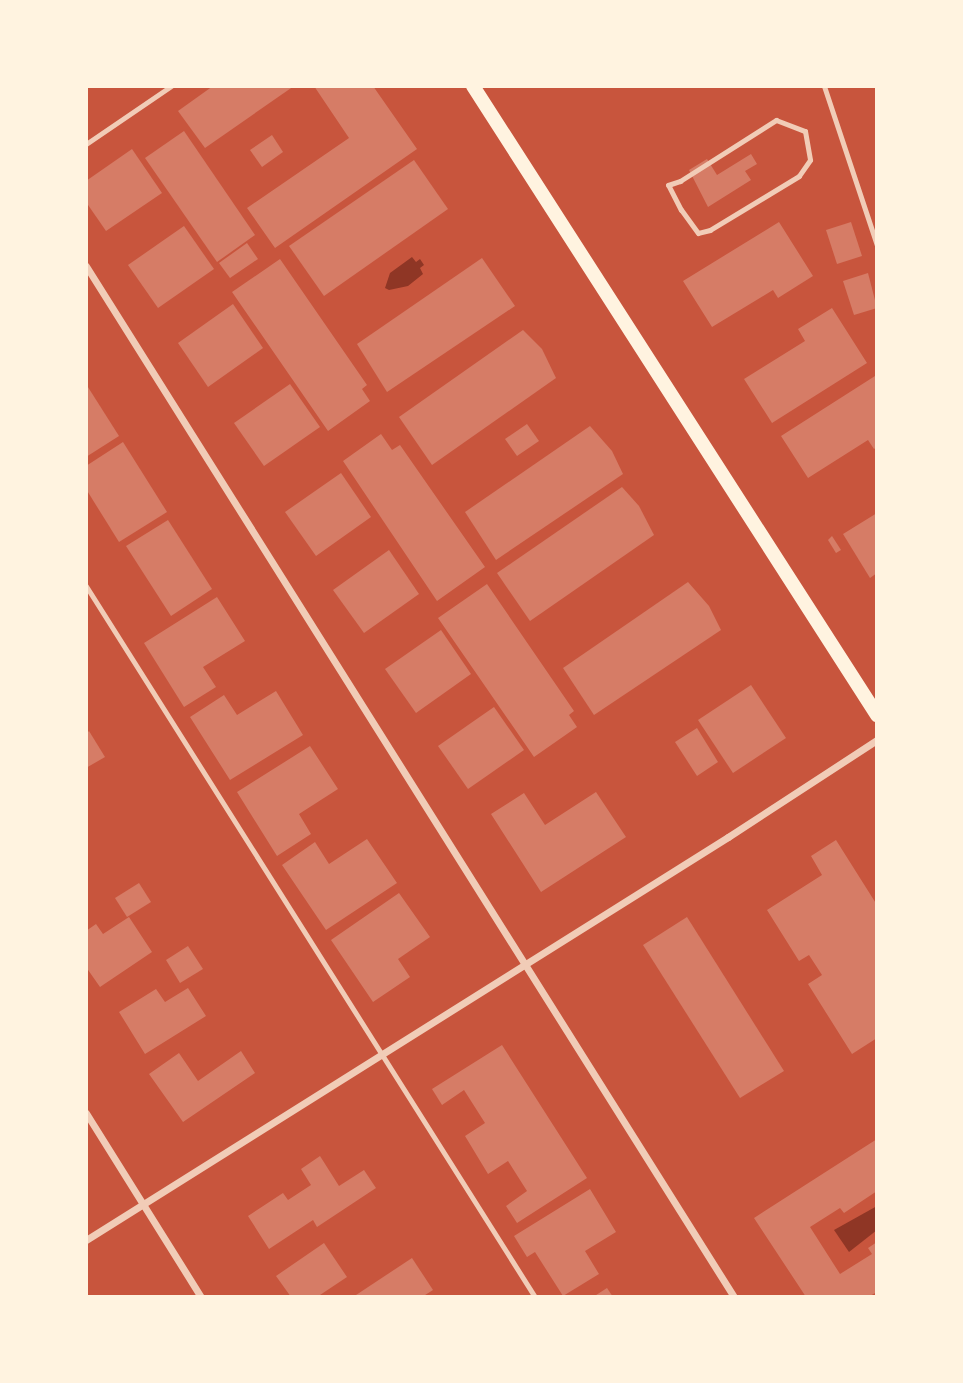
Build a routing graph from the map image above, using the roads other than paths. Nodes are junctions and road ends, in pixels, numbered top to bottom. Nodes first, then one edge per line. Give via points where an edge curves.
1 (171, 86) edge
2 (473, 86) edge
3 (824, 86) edge
4 (86, 144) edge
5 (668, 185) joint
6 (877, 245) edge
7 (86, 266) edge
8 (86, 586) edge
9 (877, 715) edge
10 (877, 740) edge
11 (524, 965) junction
12 (382, 1056) junction
13 (86, 1113) edge
14 (142, 1203) junction
15 (86, 1240) edge
16 (201, 1297) edge
17 (536, 1297) edge
18 (734, 1297) edge

1 - 4 lane
2 - 9 main road
3 - 6 lane
5 - 5 lane via 698,233 709,230 799,176 810,160 805,131 776,120
7 - 11 street
8 - 12 lane
10 - 11 street
11 - 12 street
11 - 18 street
12 - 14 street
12 - 17 lane
13 - 14 street
14 - 15 street
14 - 16 street

